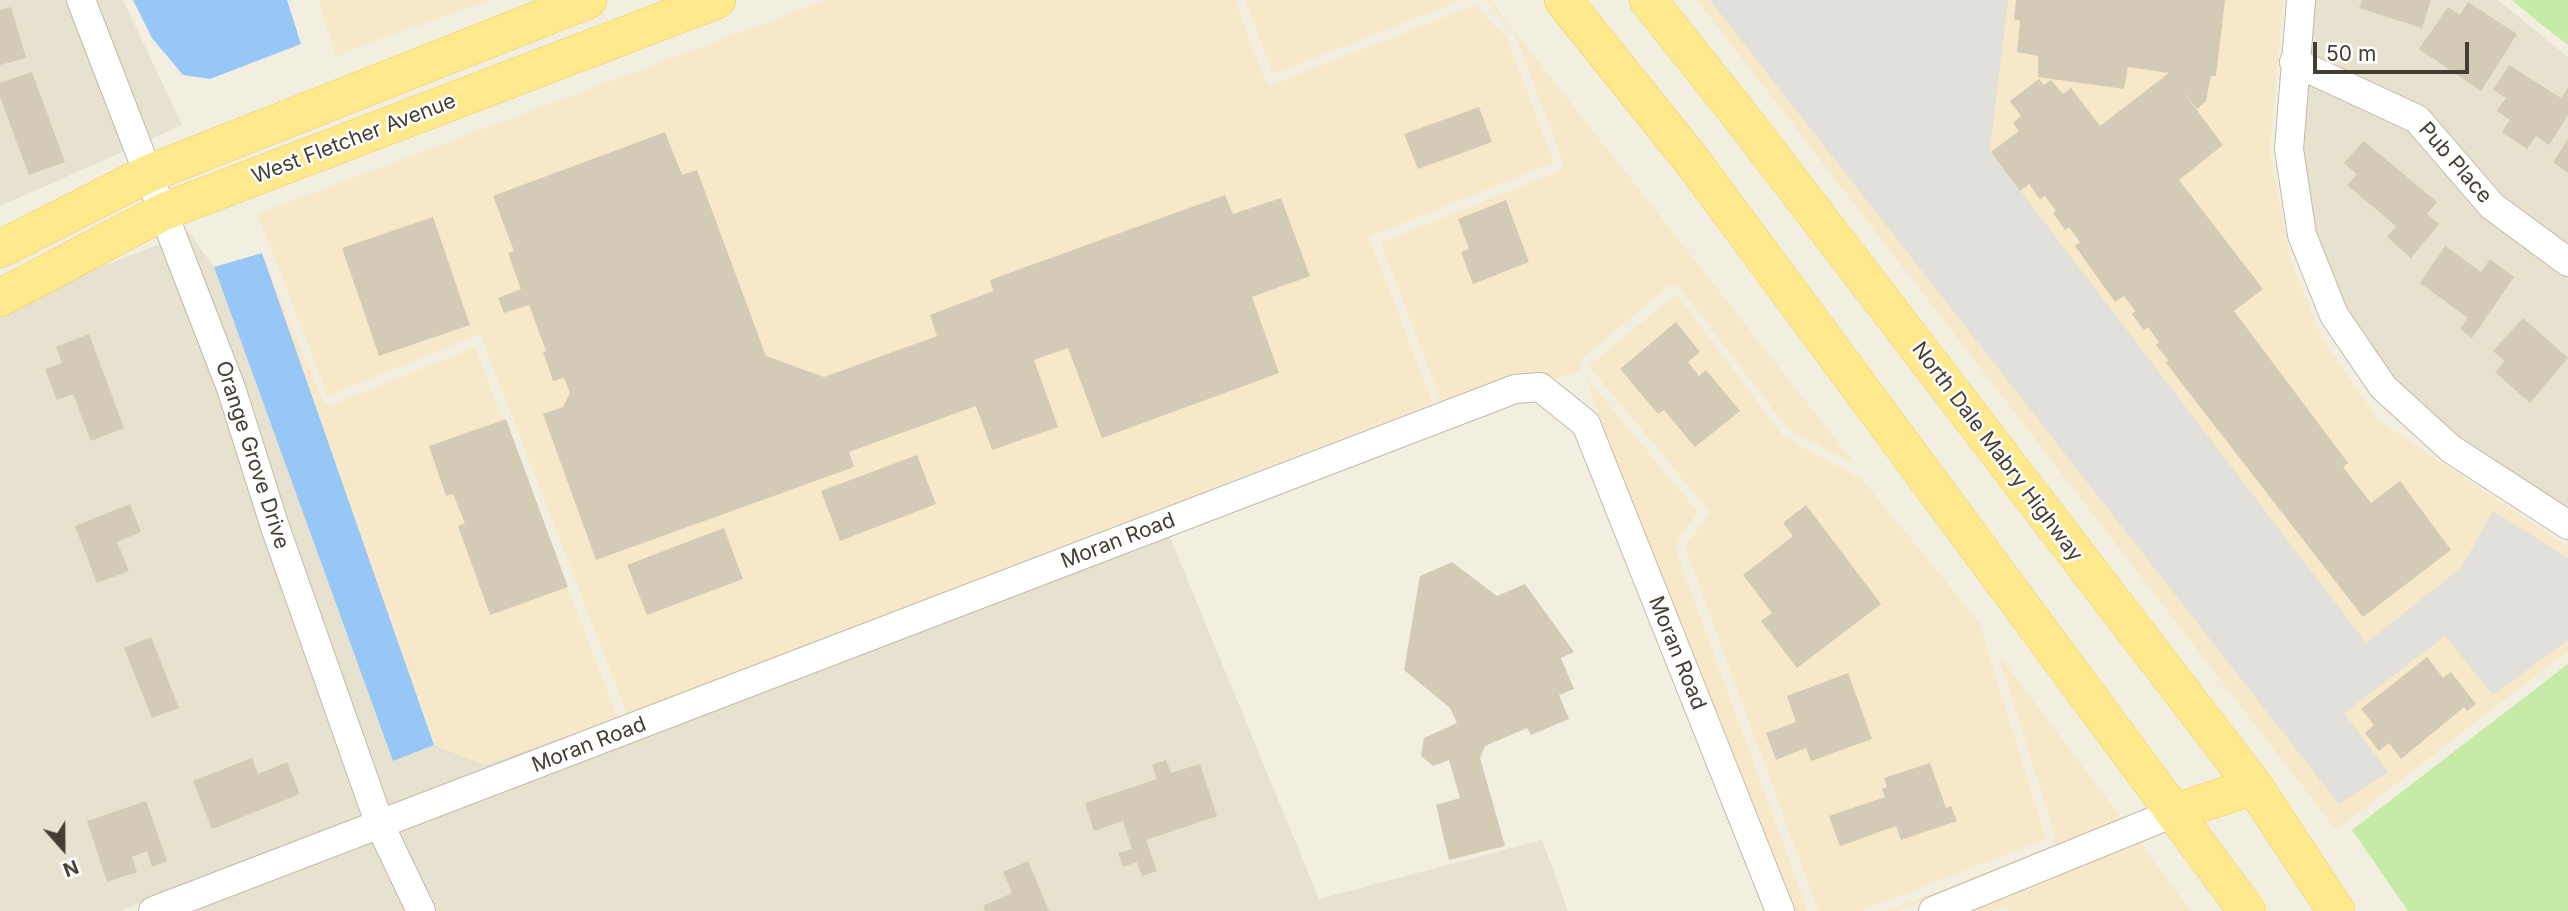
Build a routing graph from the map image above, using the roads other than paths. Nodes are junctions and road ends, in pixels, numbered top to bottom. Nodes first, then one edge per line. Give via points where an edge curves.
1 (81, 0) edge
2 (587, 0) edge
3 (717, 0) edge
4 (1563, 0) edge
5 (1648, 0) edge
6 (2301, 0) edge
7 (653, 12) edge
8 (2294, 62) junction
9 (148, 174) junction
10 (163, 212) junction
11 (0, 249) edge
12 (2568, 262) edge
13 (0, 298) edge
14 (2568, 525) edge
15 (2245, 774) junction
16 (2176, 812) junction
17 (380, 825) junction
18 (153, 911) edge
19 (421, 911) edge
20 (1780, 911) edge
21 (1933, 911) edge
22 (2247, 911) edge
23 (2336, 911) edge

1 - 9 street, Orange Grove Drive
2 - 9 main road, West Fletcher Avenue
3 - 7 main road, West Fletcher Avenue
4 - 16 main road via 1693,162
5 - 15 main road, North Dale Mabry Highway
6 - 8 street
7 - 10 main road, West Fletcher Avenue
8 - 12 street, Pub Place via 2417,119 2492,206
8 - 14 street via 2289,149 2302,235 2334,316 2383,387 2451,449
9 - 10 street, Orange Grove Drive
9 - 11 main road, West Fletcher Avenue
10 - 13 main road, West Fletcher Avenue
10 - 17 street, Orange Grove Drive via 231,388
15 - 16 main road
15 - 23 main road, North Dale Mabry Highway
16 - 21 street
16 - 22 main road
17 - 18 street, Moran Road
17 - 19 street, Orange Grove Drive
17 - 20 street, Moran Road via 1515,389 1540,387 1586,424

